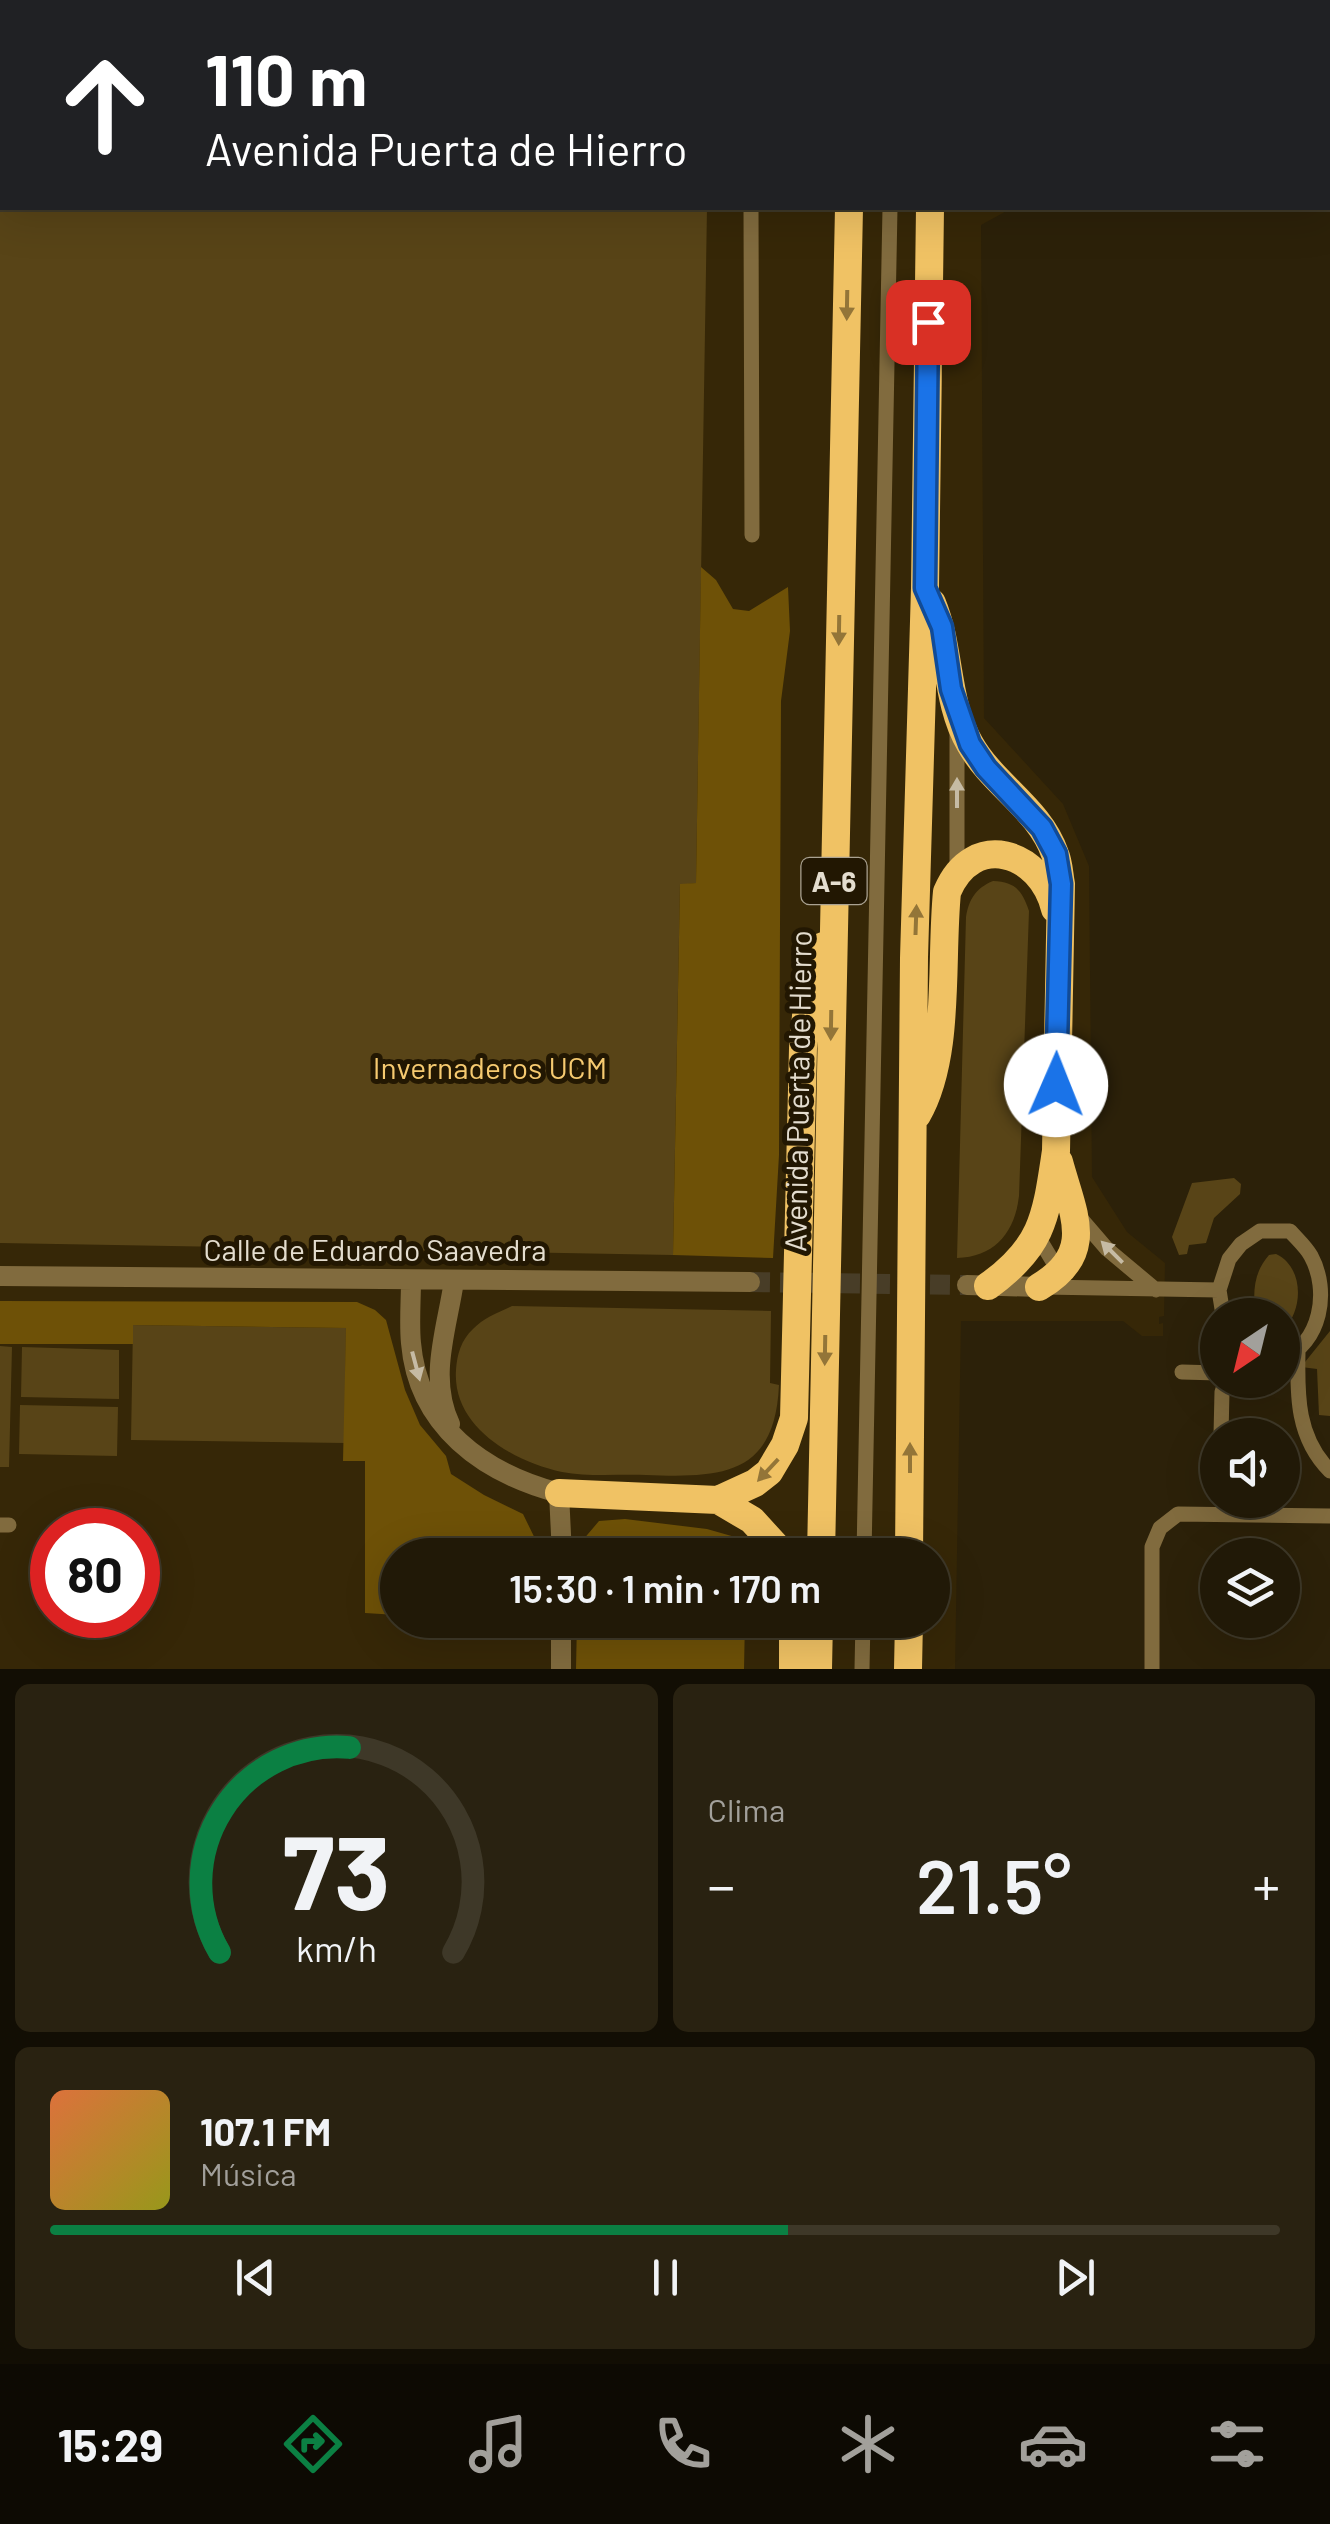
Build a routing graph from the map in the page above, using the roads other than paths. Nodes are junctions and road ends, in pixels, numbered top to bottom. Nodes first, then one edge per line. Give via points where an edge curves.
1 (752, 210) edge
2 (849, 210) edge
3 (890, 210) edge
4 (930, 210) edge
5 (752, 534) dead end
6 (925, 588) junction
7 (957, 714) junction
8 (957, 872) junction
9 (833, 911) junction
10 (1060, 930) junction
11 (912, 1123) junction
12 (1056, 1151) junction
13 (1074, 1210) junction
14 (1038, 1235) junction
15 (0, 1276) edge
16 (411, 1280) junction
17 (454, 1280) junction
18 (750, 1282) tunnel mouth
19 (1058, 1282) junction
20 (978, 1286) joint
21 (1156, 1290) junction
22 (1219, 1290) junction
23 (1326, 1294) edge
24 (1220, 1298) edge
25 (1300, 1346) edge
26 (1182, 1372) dead end
27 (1200, 1372) edge
28 (1297, 1398) edge
29 (457, 1439) junction
30 (1330, 1471) edge
31 (559, 1492) junction
32 (718, 1500) junction
33 (1200, 1510) edge
34 (1300, 1514) edge
35 (1330, 1516) edge
36 (561, 1538) edge
37 (768, 1538) edge
38 (820, 1538) edge
39 (864, 1538) edge
40 (909, 1538) edge
41 (561, 1638) edge
42 (793, 1638) edge
43 (819, 1638) edge
44 (863, 1638) edge
45 (908, 1638) edge
46 (561, 1669) edge
47 (792, 1669) edge
48 (818, 1669) edge
49 (862, 1669) edge
50 (908, 1669) edge
51 (1152, 1669) edge

1 - 5 lane
2 -> 9 highway, Avenida Puerta de Hierro / A-6
3 - 39 lane
4 - 6 highway
6 - 7 highway via 942,627
11 -> 6 highway
8 -> 7 lane
7 - 10 highway via 978,756 1042,828 1056,854
8 - 10 highway via 994,854 1030,867 1052,896
8 - 11 highway via 947,892 939,1053 930,1092
9 -> 32 highway via 808,995 803,1048 794,1418 769,1472
9 -> 38 highway, Avenida Puerta de Hierro / A-6
10 - 12 highway
40 -> 11 highway
12 - 13 highway
12 - 14 highway
13 - 19 highway via 1076,1245
21 -> 13 lane
14 - 19 lane
14 - 20 highway via 1027,1253
15 - 16 street, Calle de Eduardo Saavedra
16 - 17 street, Calle de Eduardo Saavedra
16 -> 29 street via 411,1345 424,1395
17 - 18 street, Calle de Eduardo Saavedra
17 - 29 street via 438,1386
19 - 20 street
19 - 21 lane
21 - 22 lane
22 - 23 lane via 1241,1244 1260,1231 1290,1231 1314,1259
22 - 24 lane
23 - 25 lane via 1317,1329
26 - 27 lane
28 - 30 lane via 1301,1423
29 - 31 street via 510,1475
31 - 32 highway
31 - 36 street
32 - 37 highway
33 - 51 lane via 1178,1514 1160,1528 1152,1546
34 - 35 lane
41 - 46 street
42 - 47 highway
43 - 48 highway
44 - 49 lane
45 - 50 highway

